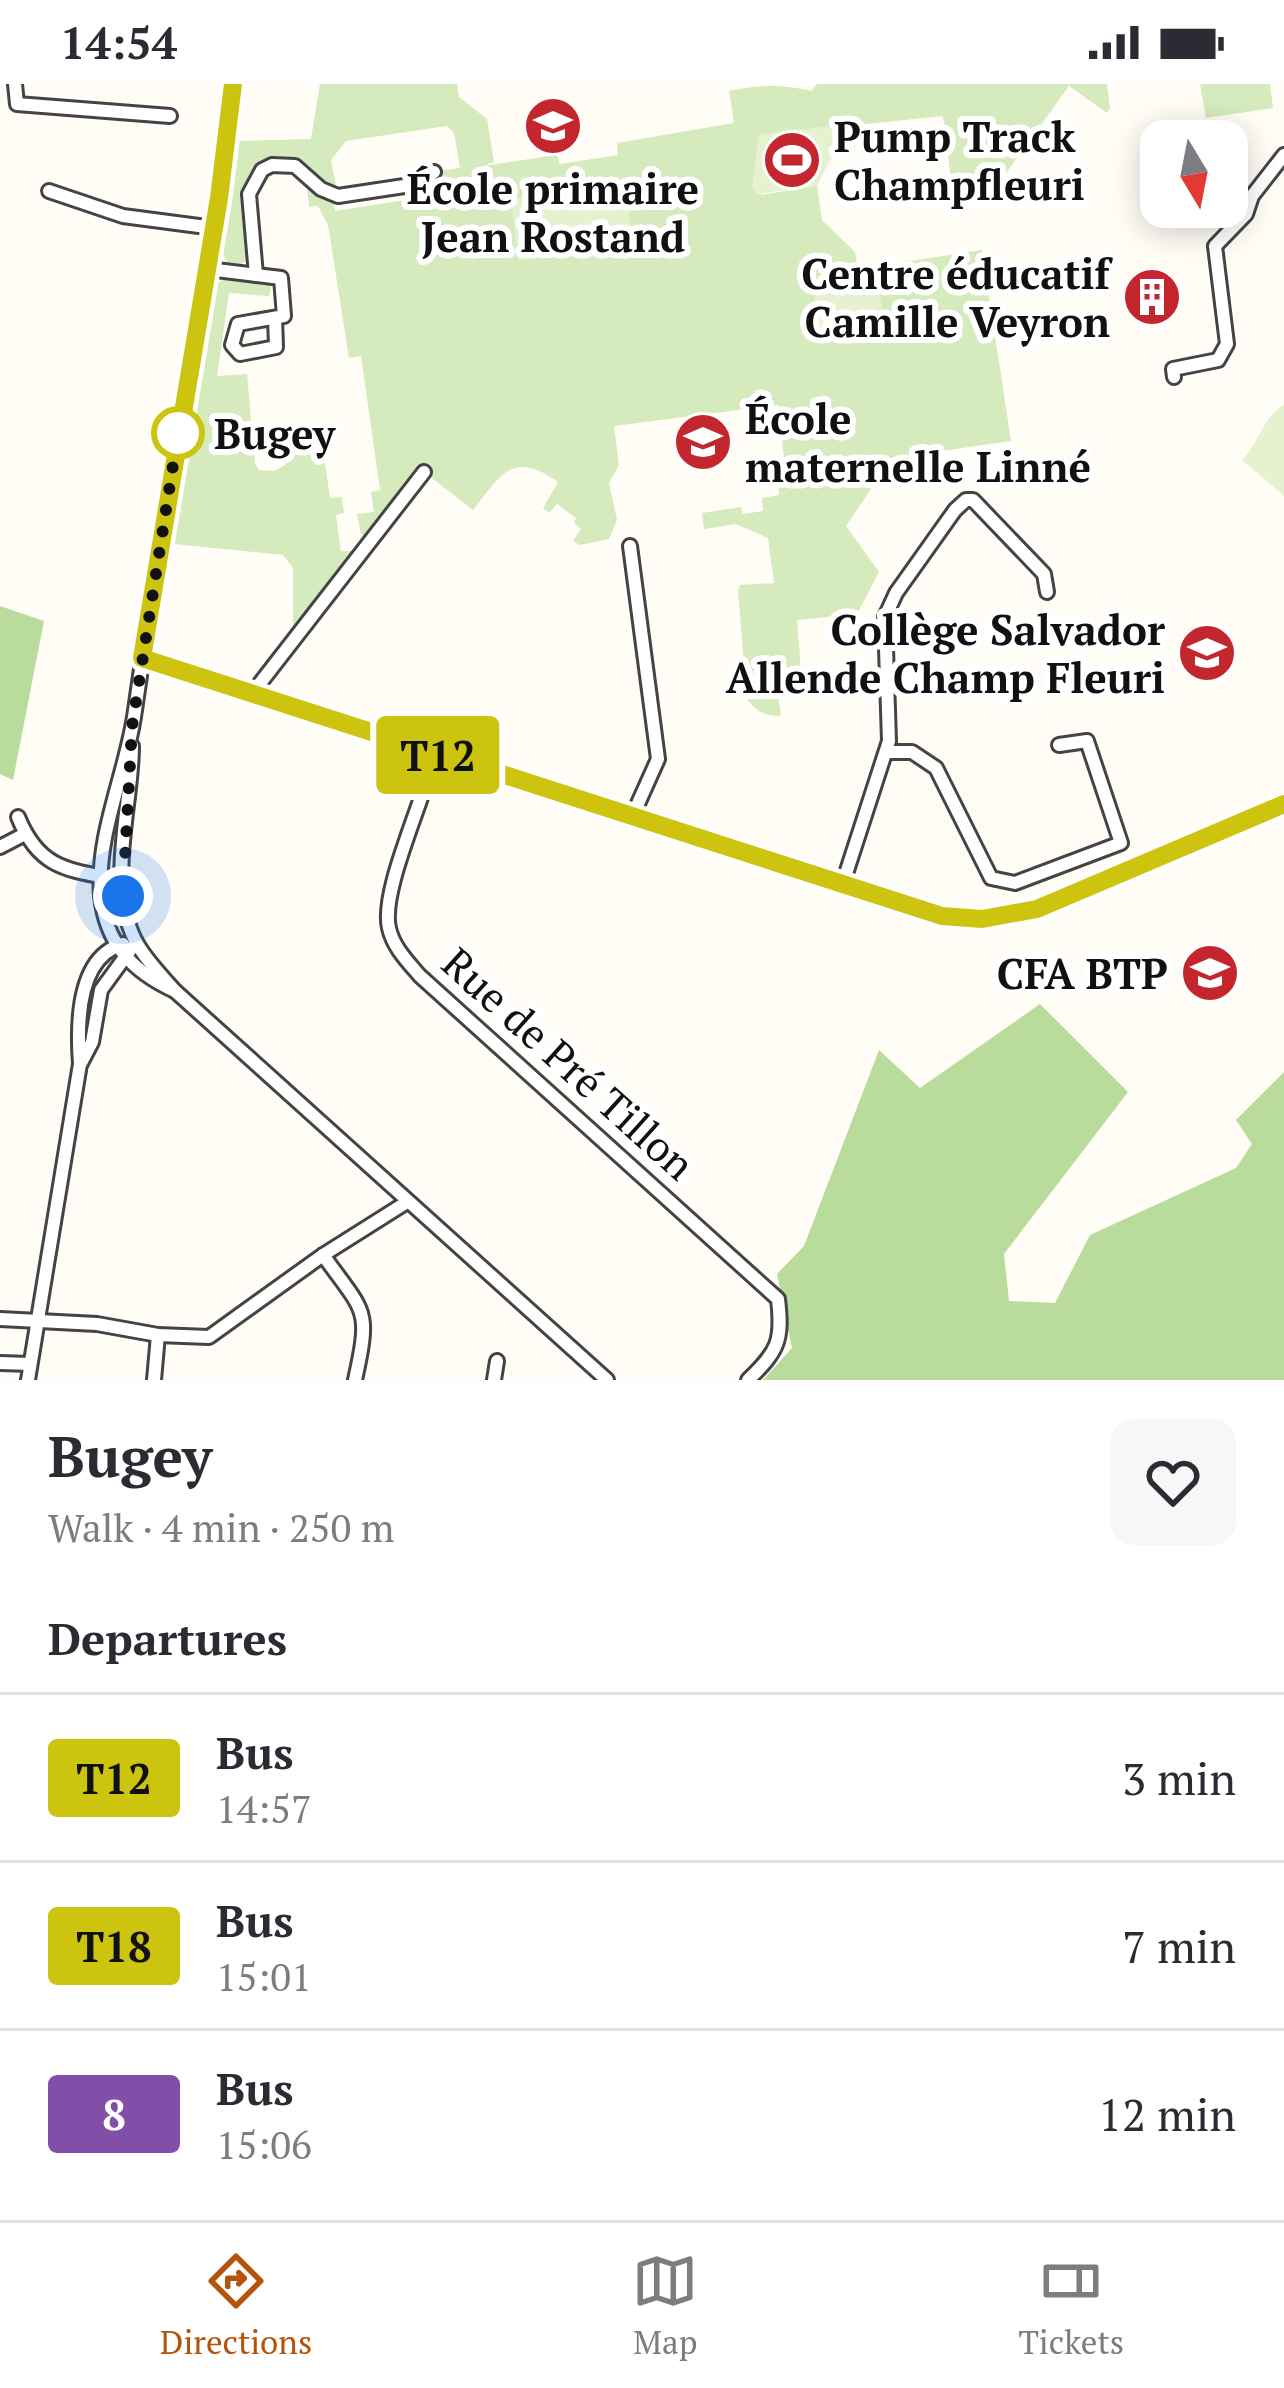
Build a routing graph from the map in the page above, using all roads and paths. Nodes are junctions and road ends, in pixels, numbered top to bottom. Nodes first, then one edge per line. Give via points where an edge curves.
1 (15, 84) edge
2 (232, 84) edge
3 (170, 116) dead end
4 (1284, 155) edge
5 (434, 172) dead end
6 (49, 191) dead end
7 (214, 228) junction
8 (208, 269) junction
9 (256, 274) junction
10 (275, 318) dead end
11 (1174, 376) dead end
12 (424, 472) dead end
13 (630, 546) dead end
14 (1047, 592) dead end
15 (142, 658) junction
16 (254, 692) junction
17 (132, 727) junction
18 (1059, 746) dead end
19 (886, 752) junction
20 (434, 754) junction
21 (1284, 804) edge
22 (18, 817) dead end
23 (632, 817) junction
24 (25, 834) junction
25 (0, 847) edge
26 (101, 876) junction
27 (122, 880) junction
28 (842, 886) junction
29 (136, 943) junction
30 (116, 945) junction
31 (124, 960) junction
32 (175, 992) junction
33 (80, 1064) junction
34 (407, 1202) junction
35 (323, 1255) junction
36 (0, 1319) edge
37 (37, 1321) junction
38 (158, 1335) junction
39 (497, 1361) dead end
40 (0, 1363) edge
41 (30, 1364) junction
42 (28, 1380) edge
43 (154, 1380) edge
44 (355, 1380) edge
45 (494, 1380) edge
46 (607, 1380) edge
47 (748, 1380) edge

1 - 3 street via 16,104
2 - 7 street
4 - 11 street via 1214,246 1227,344 1218,360 1173,368
5 - 9 street via 411,185 338,196 295,166 262,170 249,194
6 - 7 street via 123,216
7 - 8 street
8 - 9 street
8 - 15 street
9 - 10 street via 281,278 284,316
12 - 16 street
13 - 23 street via 658,759
14 - 19 street via 1044,574 973,500 955,510 885,617
15 - 16 street
15 - 17 street
16 - 20 street
17 - 26 street
17 - 27 street
18 - 19 street via 1087,742 1121,843 1015,883 991,878 936,768 912,752
19 - 28 street
20 - 23 street
20 - 47 street, Rue de Pré Tillon via 389,901 388,927 399,951 778,1299 782,1329 774,1354
21 - 28 street via 1090,889 998,917 942,916
22 - 24 street
23 - 28 street
24 - 25 street
24 - 26 street via 55,866
26 - 27 street
26 - 30 street
27 - 29 street
29 - 30 street
29 - 31 street
29 - 32 street
30 - 31 street
30 - 33 street via 89,972
31 - 32 street
31 - 33 street via 100,990
32 - 34 street
33 - 37 street
34 - 35 street
34 - 46 street
35 - 38 street via 208,1337
35 - 44 street via 367,1326
36 - 37 street
37 - 38 street
37 - 41 street
38 - 43 street
39 - 45 street
40 - 41 street
41 - 42 street

